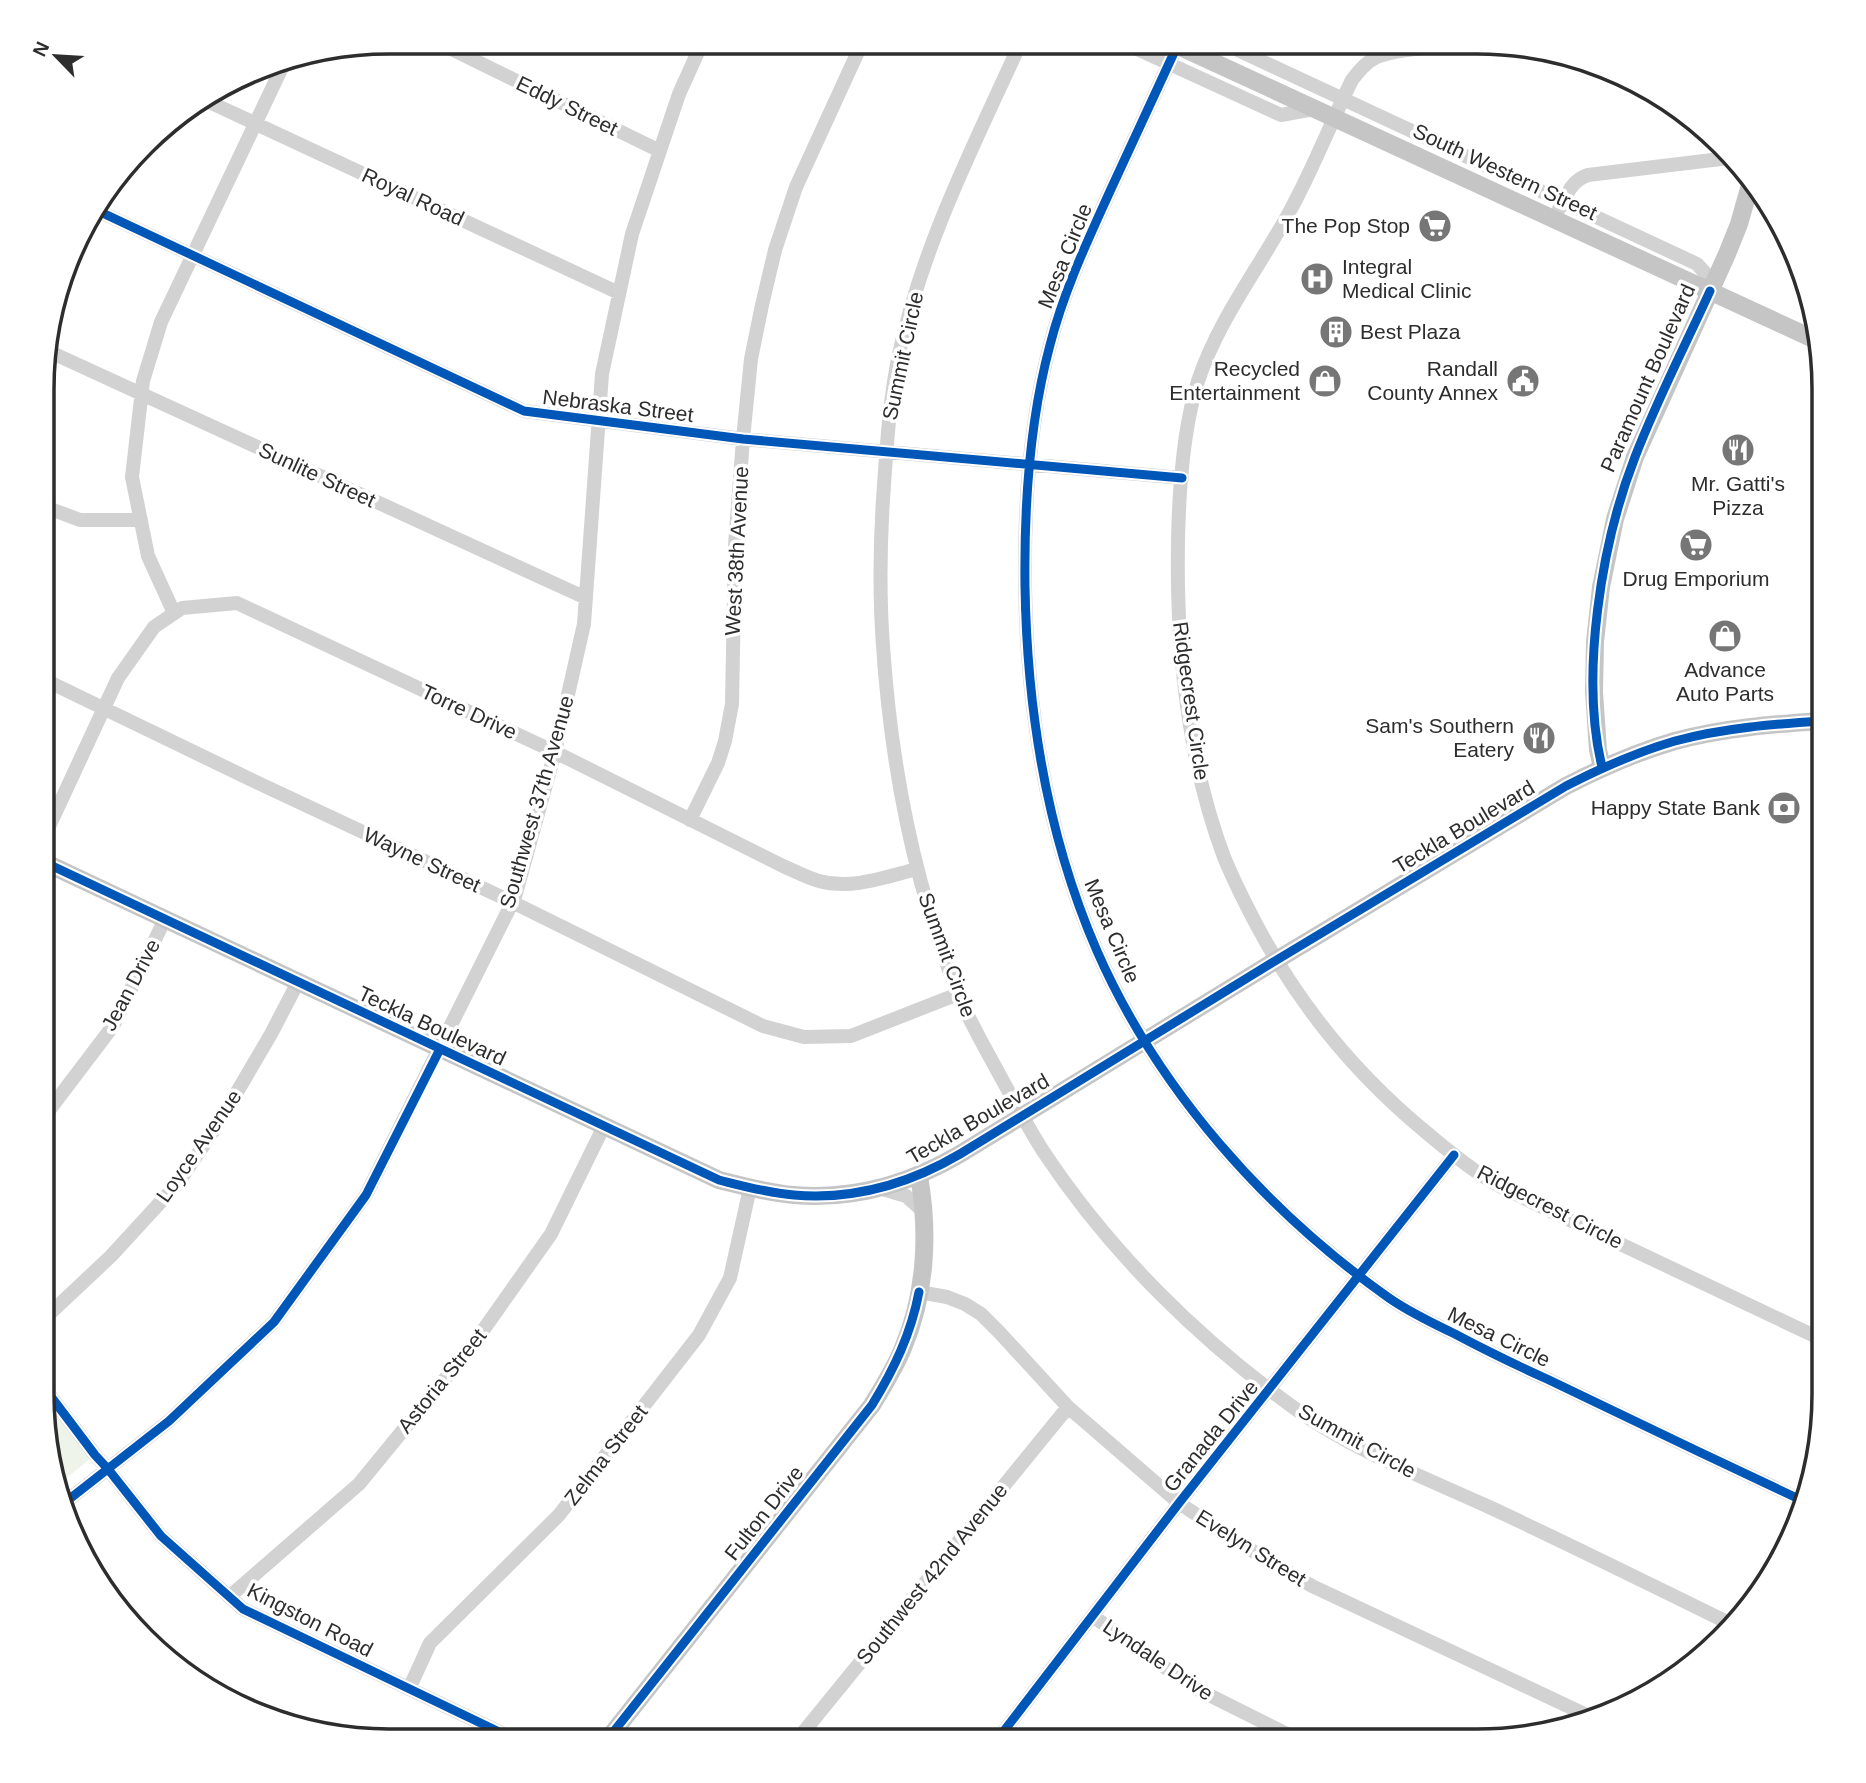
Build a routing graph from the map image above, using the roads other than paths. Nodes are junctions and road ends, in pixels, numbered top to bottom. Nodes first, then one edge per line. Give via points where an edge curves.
1 (462, 54) edge
2 (697, 54) edge
3 (857, 54) edge
4 (1015, 54) edge
5 (1148, 54) edge
6 (1173, 54) edge
7 (1195, 54) edge
8 (1246, 54) edge
9 (1392, 54) edge
10 (1169, 64) junction
11 (280, 73) edge
12 (1343, 99) junction
13 (214, 104) edge
14 (1314, 109) junction
15 (1334, 119) junction
16 (256, 123) junction
17 (660, 151) junction
18 (1721, 159) edge
19 (1748, 192) edge
20 (1563, 201) junction
21 (105, 213) edge
22 (1554, 220) junction
23 (193, 255) junction
24 (1712, 287) junction
25 (620, 293) junction
26 (1807, 335) edge
27 (56, 355) edge
28 (141, 394) junction
29 (599, 421) junction
30 (743, 439) junction
31 (886, 452) junction
32 (1030, 464) junction
33 (1182, 478) junction
34 (54, 510) edge
35 (141, 520) junction
36 (586, 598) junction
37 (174, 613) junction
38 (54, 684) edge
39 (104, 709) junction
40 (1812, 722) edge
41 (555, 752) junction
42 (1602, 767) junction
43 (54, 816) edge
44 (690, 820) junction
45 (54, 867) edge
46 (917, 869) junction
47 (512, 902) junction
48 (165, 919) junction
49 (1275, 961) junction
50 (298, 982) junction
51 (958, 994) junction
52 (1145, 1041) junction
53 (440, 1049) junction
54 (54, 1104) edge
55 (1022, 1116) junction
56 (604, 1126) junction
57 (1454, 1155) junction
58 (919, 1176) junction
59 (750, 1188) junction
60 (879, 1188) junction
61 (924, 1212) junction
62 (1359, 1275) junction
63 (919, 1292) junction
64 (54, 1310) edge
65 (1812, 1335) edge
66 (1270, 1390) junction
67 (54, 1401) edge
68 (1068, 1407) junction
69 (108, 1469) junction
70 (1795, 1497) edge
71 (71, 1498) edge
72 (1179, 1503) junction
73 (229, 1597) junction
74 (1093, 1616) junction
75 (1724, 1621) edge
76 (409, 1689) junction
77 (1581, 1712) edge
78 (493, 1729) edge
79 (616, 1729) edge
80 (805, 1729) edge
81 (1006, 1729) edge
82 (1275, 1729) edge

1 - 17 street, Eddy Street
2 - 17 street, Southwest 37th Avenue
3 - 30 street, West 38th Avenue via 796,187 775,250 751,359
4 - 31 street, Summit Circle via 925,260 899,354
5 - 10 street
6 - 10 street, Mesa Circle
7 - 14 main road, South Western Street
8 - 12 street
9 - 12 street, Ridgecrest Circle via 1362,67
10 - 14 street via 1281,115
10 - 32 street, Mesa Circle via 1066,292 1038,393
11 - 16 street
12 - 15 street, Ridgecrest Circle
12 - 20 street
13 - 16 street, Royal Road
14 - 15 main road, South Western Street
15 - 22 main road, South Western Street
15 - 33 street, Ridgecrest Circle via 1292,208 1226,316 1209,353 1187,427
16 - 23 street
16 - 25 street, Royal Road
17 - 25 street, Southwest 37th Avenue via 632,234
18 - 20 street via 1579,177
19 - 24 main road, Paramount Boulevard
20 - 22 street
20 - 24 street via 1697,264
21 - 23 street, Nebraska Street
22 - 24 main road, South Western Street
23 - 28 street via 161,322
23 - 29 street, Nebraska Street via 524,411
24 - 26 main road, South Western Street
24 - 42 main road, Paramount Boulevard via 1635,457 1611,538 1594,662 1595,722
25 - 29 street, Southwest 37th Avenue via 602,374
27 - 28 street, Sunlite Street
28 - 35 street via 132,477
28 - 36 street, Sunlite Street
29 - 30 street, Nebraska Street
29 - 36 street, Southwest 37th Avenue
30 - 31 street, Nebraska Street
30 - 44 street, West 38th Avenue via 735,545 732,704 718,763
31 - 32 street, Nebraska Street
31 - 46 street, Summit Circle via 880,566 884,661 898,780
32 - 33 street, Nebraska Street
32 - 52 street, Mesa Circle via 1025,513 1026,639 1040,756 1065,863 1082,911 1098,953
33 - 49 street, Ridgecrest Circle via 1179,619 1192,740 1224,857
34 - 35 street via 80,520
35 - 37 street via 148,556
36 - 41 street, Southwest 37th Avenue
37 - 39 street via 154,627 118,678
37 - 41 street, Torre Drive via 182,608 237,603
38 - 39 street, Wayne Street
39 - 43 street
39 - 47 street, Wayne Street
40 - 42 main road, Teckla Boulevard via 1698,736
41 - 44 street, Torre Drive
41 - 47 street, Southwest 37th Avenue
42 - 49 main road, Teckla Boulevard
44 - 46 street, Torre Drive via 819,881 862,883
45 - 48 main road, Teckla Boulevard
46 - 51 street, Summit Circle
47 - 51 street, Wayne Street via 763,1026 804,1037 851,1036
47 - 53 street, Southwest 37th Avenue
48 - 50 main road, Teckla Boulevard
48 - 54 street, Jean Drive via 113,1026
49 - 52 main road, Teckla Boulevard
49 - 57 street, Ridgecrest Circle via 1343,1054 1403,1114
50 - 53 main road, Teckla Boulevard
50 - 64 street, Loyce Avenue via 220,1121 178,1183
51 - 55 street, Summit Circle
52 - 55 main road, Teckla Boulevard
52 - 62 street, Mesa Circle via 1213,1138 1283,1213
53 - 56 main road, Teckla Boulevard
53 - 69 street, Southwest 37th Avenue via 366,1195 274,1322 169,1421
55 - 58 main road, Teckla Boulevard
55 - 66 street, Summit Circle via 1074,1193 1152,1286
56 - 59 main road, Teckla Boulevard via 719,1180
56 - 73 street, Astoria Street via 551,1234 472,1346 359,1484
57 - 62 street, Granada Drive
57 - 65 street, Ridgecrest Circle via 1536,1204
58 - 60 main road, Teckla Boulevard
58 - 61 main road, Fulton Drive
59 - 60 main road, Teckla Boulevard via 824,1196
59 - 76 street, Zelma Street via 730,1278 699,1335 559,1515 430,1643
60 - 61 street via 906,1196
61 - 63 main road, Fulton Drive
62 - 66 street, Granada Drive
62 - 70 street, Mesa Circle via 1427,1321
63 - 68 street, Evelyn Street via 947,1297 981,1314
63 - 79 main road, Fulton Drive via 904,1347 872,1405
66 - 72 street, Granada Drive
66 - 75 street, Summit Circle via 1330,1432 1377,1456
67 - 69 street, Kingston Road
68 - 72 street, Evelyn Street
68 - 80 street, Southwest 42nd Avenue
69 - 71 street, Southwest 37th Avenue
69 - 73 street, Kingston Road via 161,1536
72 - 74 street, Granada Drive
72 - 77 street, Evelyn Street via 1312,1586
73 - 76 street, Kingston Road via 243,1609
74 - 81 street, Granada Drive
74 - 82 street, Lyndale Drive via 1199,1690
76 - 78 street, Kingston Road

